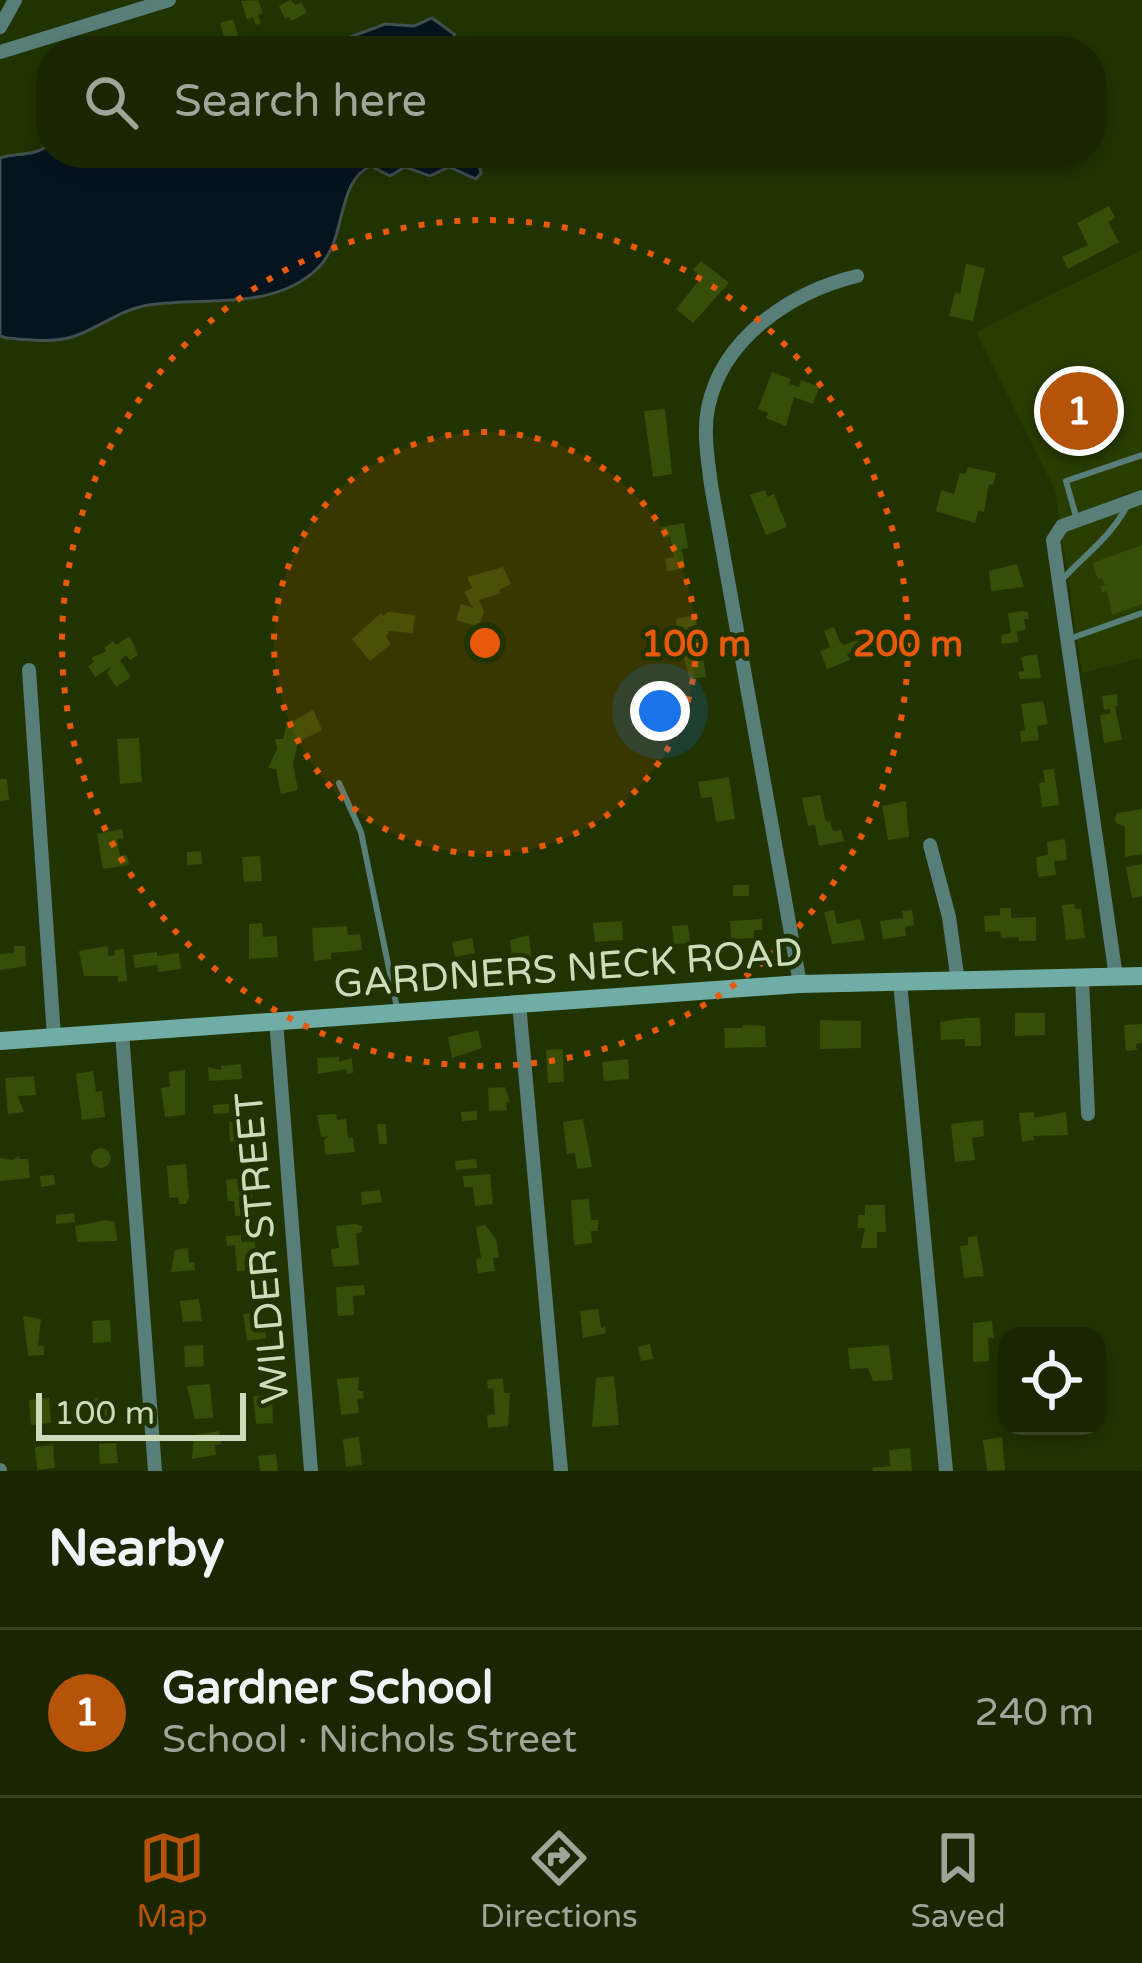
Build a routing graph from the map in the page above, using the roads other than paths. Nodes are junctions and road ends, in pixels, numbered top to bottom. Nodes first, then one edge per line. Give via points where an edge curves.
1 (15, 0) edge
2 (169, 0) edge
3 (0, 27) edge
4 (52, 36) edge
5 (36, 41) edge
6 (0, 52) edge
7 (857, 276) dead end
8 (1142, 455) edge
9 (1136, 499) edge
10 (1077, 520) junction
11 (1058, 585) junction
12 (1142, 613) edge
13 (1065, 640) junction
14 (28, 670) dead end
15 (339, 784) dead end
16 (930, 845) dead end
17 (1142, 976) edge
18 (1116, 977) junction
19 (1082, 979) junction
20 (900, 982) junction
21 (958, 982) junction
22 (800, 984) junction
23 (519, 1003) junction
24 (398, 1011) junction
25 (276, 1020) junction
26 (122, 1033) junction
27 (54, 1037) junction
28 (0, 1041) edge
29 (1088, 1114) dead end
30 (155, 1471) edge
31 (311, 1471) edge
32 (561, 1471) edge
33 (946, 1471) edge

1 - 3 street
2 - 4 street
5 - 6 street
7 - 22 street via 820,287 745,336 707,410 711,484
8 - 10 lane via 1066,482
9 - 10 street
9 - 11 lane via 1109,538
10 - 11 street via 1055,532
11 - 13 street
12 - 13 lane
13 - 18 street
14 - 27 street
15 - 24 lane via 361,832
16 - 21 street
17 - 18 street, GARDNERS NECK ROAD
18 - 19 street, GARDNERS NECK ROAD
19 - 21 street, GARDNERS NECK ROAD
19 - 29 street
20 - 21 street, GARDNERS NECK ROAD
20 - 22 street, GARDNERS NECK ROAD
20 - 33 street
22 - 23 street, GARDNERS NECK ROAD
23 - 24 street, GARDNERS NECK ROAD
23 - 32 street
24 - 25 street, GARDNERS NECK ROAD
25 - 26 street, GARDNERS NECK ROAD
25 - 31 street, WILDER STREET
26 - 27 street, GARDNERS NECK ROAD
26 - 30 street
27 - 28 street, GARDNERS NECK ROAD

